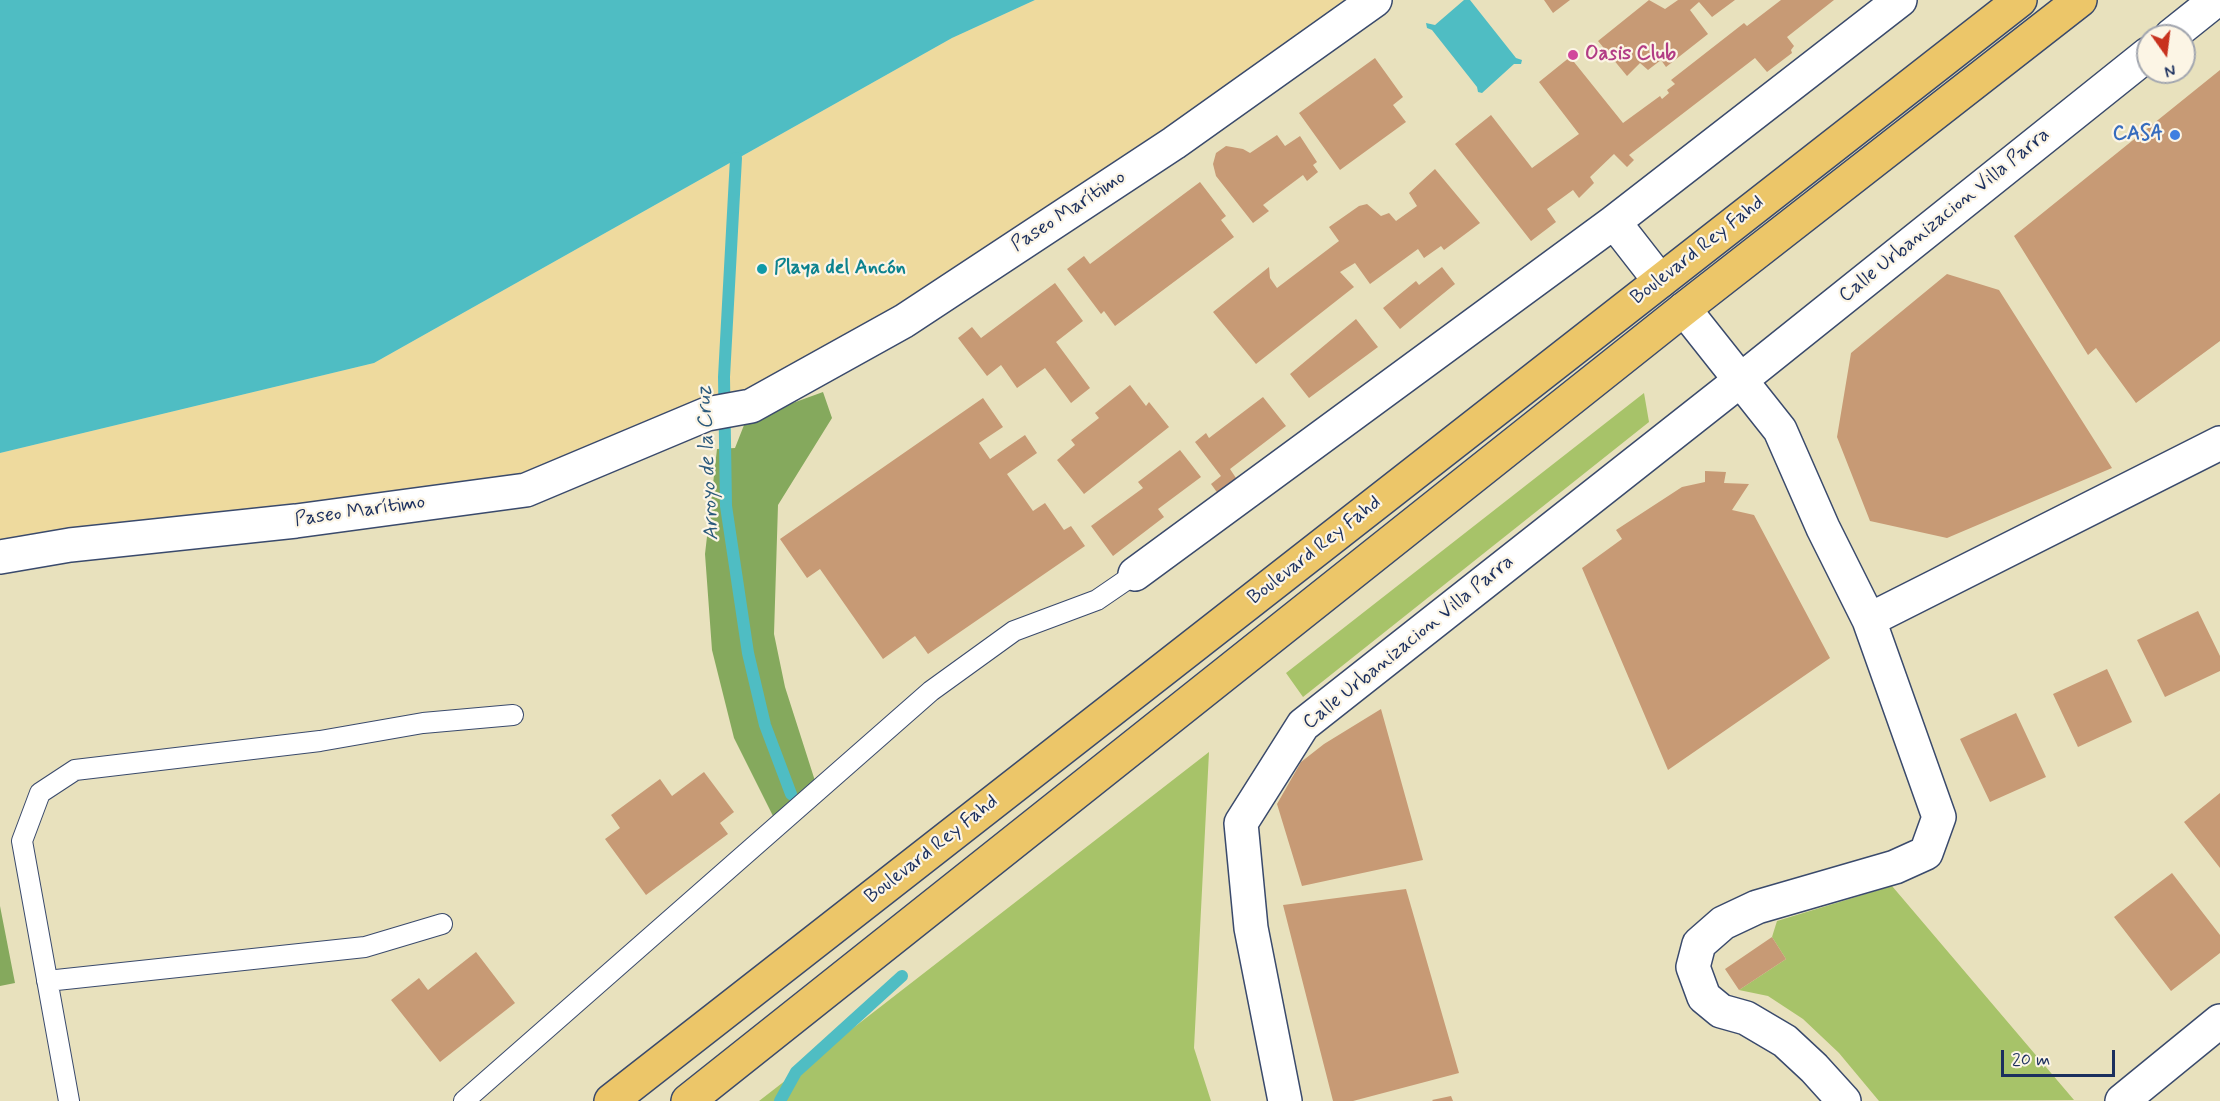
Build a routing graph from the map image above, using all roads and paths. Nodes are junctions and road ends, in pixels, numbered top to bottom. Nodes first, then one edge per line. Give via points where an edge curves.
1 (1375, 0) edge
2 (1900, 0) edge
3 (2020, 0) edge
4 (2080, 0) edge
5 (2216, 0) edge
6 (2185, 24) edge
7 (2136, 64) edge
8 (1614, 222) junction
9 (1660, 281) junction
10 (1684, 309) junction
11 (1742, 379) junction
12 (2220, 443) edge
13 (0, 557) edge
14 (1135, 574) joint
15 (1869, 620) junction
16 (513, 715) dead end
17 (442, 924) dead end
18 (47, 981) junction
19 (2220, 1021) edge
20 (69, 1101) edge
21 (464, 1101) edge
22 (611, 1101) edge
23 (688, 1101) edge
24 (1285, 1101) edge
25 (1844, 1101) edge
26 (2122, 1101) edge

1 - 13 street, Paseo Marítimo via 1174,143 904,321 751,406 707,414 526,490 296,521 70,545
2 - 8 street
3 - 9 main road, Boulevard Rey Fahd
4 - 10 main road, Boulevard Rey Fahd
5 - 6 street
7 - 11 street, Calle Urbanizacion Villa Parra
8 - 9 street
8 - 14 street
9 - 22 main road, Boulevard Rey Fahd
10 - 11 street
10 - 23 main road, Boulevard Rey Fahd
11 - 15 street via 1780,430
11 - 24 street, Calle Urbanizacion Villa Parra via 1303,725 1240,823 1251,928
12 - 15 street
14 - 21 lane via 1097,600 1014,631 931,691
15 - 25 street via 1939,817 1926,853 1895,867 1757,907 1723,922 1699,944 1693,967 1704,997 1722,1011 1746,1018 1785,1041
16 - 18 lane via 423,723 320,741 75,770 40,793 22,842
17 - 18 lane via 365,947
18 - 20 lane
19 - 26 street

